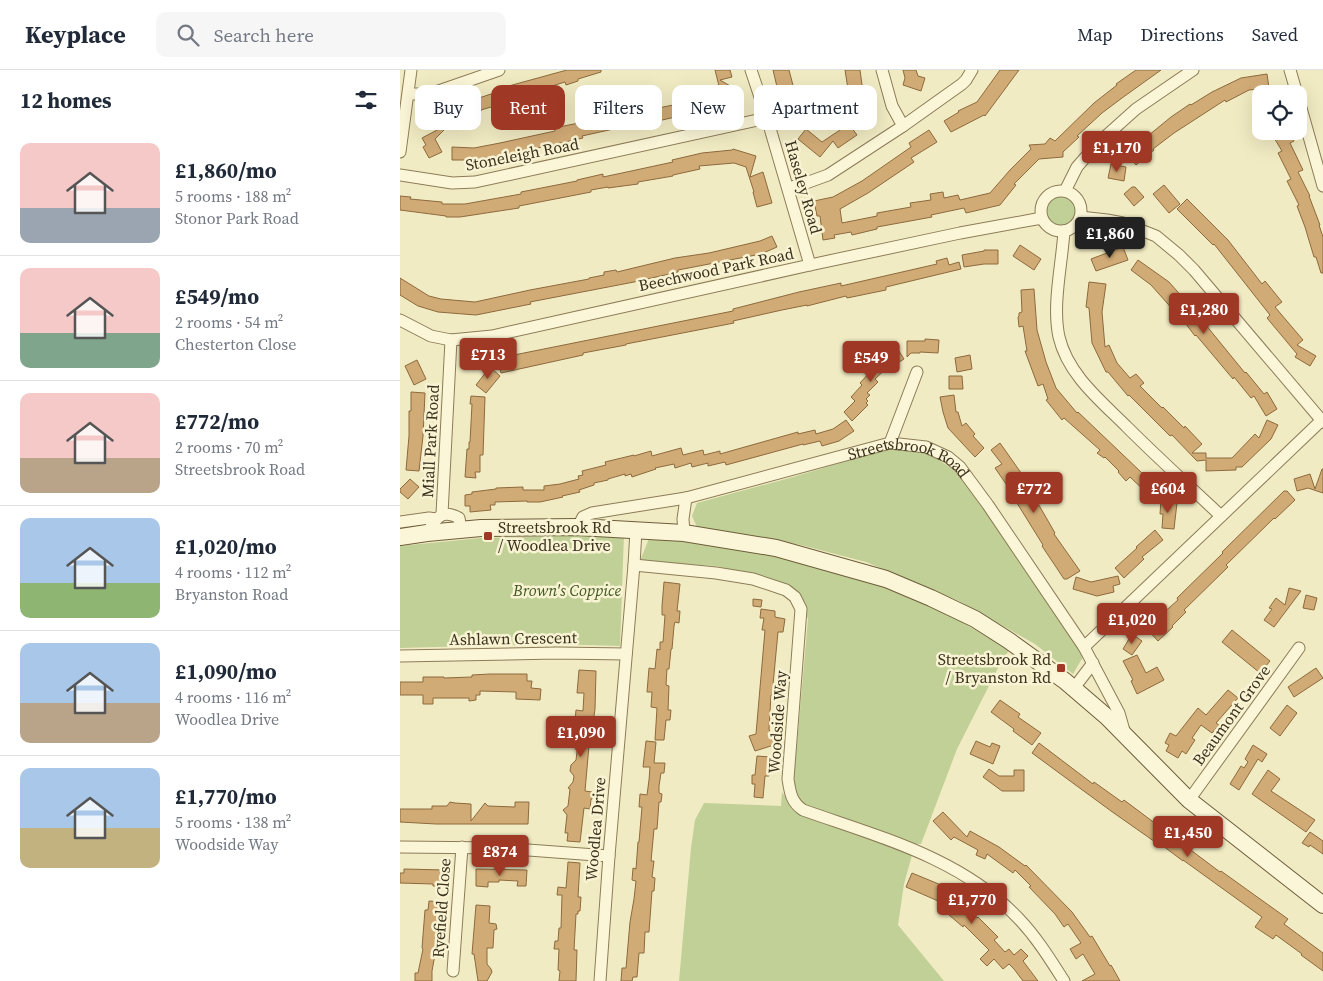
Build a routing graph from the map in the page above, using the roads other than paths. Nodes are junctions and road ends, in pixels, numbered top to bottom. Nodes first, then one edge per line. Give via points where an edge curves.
1 (411, 70) edge
2 (499, 70) edge
3 (751, 70) edge
4 (882, 70) edge
5 (972, 70) edge
6 (1193, 70) edge
7 (1290, 70) edge
8 (756, 85) edge
9 (1294, 85) edge
10 (409, 94) junction
11 (754, 121) edge
12 (903, 126) junction
13 (1307, 129) edge
14 (771, 130) edge
15 (400, 152) edge
16 (400, 176) edge
17 (1323, 186) edge
18 (788, 188) junction
19 (1065, 191) junction
20 (1080, 217) junction
21 (1042, 218) junction
22 (1064, 231) junction
23 (810, 265) junction
24 (400, 320) edge
25 (451, 340) junction
26 (917, 372) dead end
27 (1322, 420) edge
28 (890, 443) junction
29 (686, 498) junction
30 (1220, 516) junction
31 (400, 522) edge
32 (435, 522) junction
33 (578, 527) junction
34 (461, 529) junction
35 (636, 530) junction
36 (684, 533) junction
37 (400, 537) edge
38 (634, 565) junction
39 (1084, 647) junction
40 (1299, 648) dead end
41 (626, 654) junction
42 (400, 656) edge
43 (1093, 663) junction
44 (1074, 688) junction
45 (1125, 734) junction
46 (1189, 800) junction
47 (400, 847) edge
48 (462, 847) junction
49 (609, 856) junction
50 (1323, 904) edge
51 (453, 972) dead end
52 (600, 981) edge
53 (1064, 981) edge

1 - 10 street
2 - 10 street via 430,94
3 - 8 street, Haseley Road
4 - 12 street via 892,106
5 - 12 street via 962,84
6 - 19 street via 1136,109 1097,144 1077,167
7 - 9 street
10 - 15 street
11 - 16 street, Stoneleigh Road via 475,182 452,183
12 - 18 street via 828,175
13 - 17 street
14 - 18 street, Haseley Road
18 - 23 street, Haseley Road
19 - 20 street via 1078,201
19 - 21 street via 1054,192 1046,198 1041,207
20 - 22 street via 1072,228
20 - 27 street via 1123,223 1156,236 1179,254
21 - 22 street via 1050,228
21 - 23 street, Beechwood Park Road
22 - 30 street via 1057,318 1059,337 1069,362 1085,385
23 - 25 street, Beechwood Park Road via 492,336
24 - 25 street, Beechwood Park Road via 431,336
25 - 32 street, Miall Park Road
26 - 28 street
27 - 30 street
28 - 29 street, Streetsbrook Road
28 - 39 street, Streetsbrook Road via 926,447 948,457 960,467
29 - 33 street, Streetsbrook Road via 592,513 583,517
29 - 36 street
30 - 39 street
31 - 32 street, Streetsbrook Road via 429,518
32 - 34 main road, Streetsbrook Road
32 - 34 street, Miall Park Road via 453,514 460,518
32 - 37 main road, Streetsbrook Road
33 - 34 main road, Streetsbrook Road
33 - 35 main road, Streetsbrook Road
35 - 36 main road, Streetsbrook Road
35 - 38 street, Woodlea Drive
36 - 44 main road, Streetsbrook Road via 776,548 886,579 974,619
38 - 41 street, Woodlea Drive
38 - 53 street, Woodside Way via 753,579 786,590 795,597 801,609 788,779 790,795 797,806 915,850 966,876 1020,920 1042,946
39 - 43 street, Streetsbrook Road
40 - 46 street, Beaumont Grove
41 - 42 street, Ashlawn Crescent
41 - 49 street, Woodlea Drive
43 - 44 street
43 - 45 street, Streetsbrook Road via 1119,713
44 - 45 main road, Streetsbrook Road
45 - 46 main road, Streetsbrook Road
46 - 50 main road, Streetsbrook Road
47 - 48 street
48 - 49 street
48 - 51 street, Ryefield Close
49 - 52 street, Woodlea Drive

